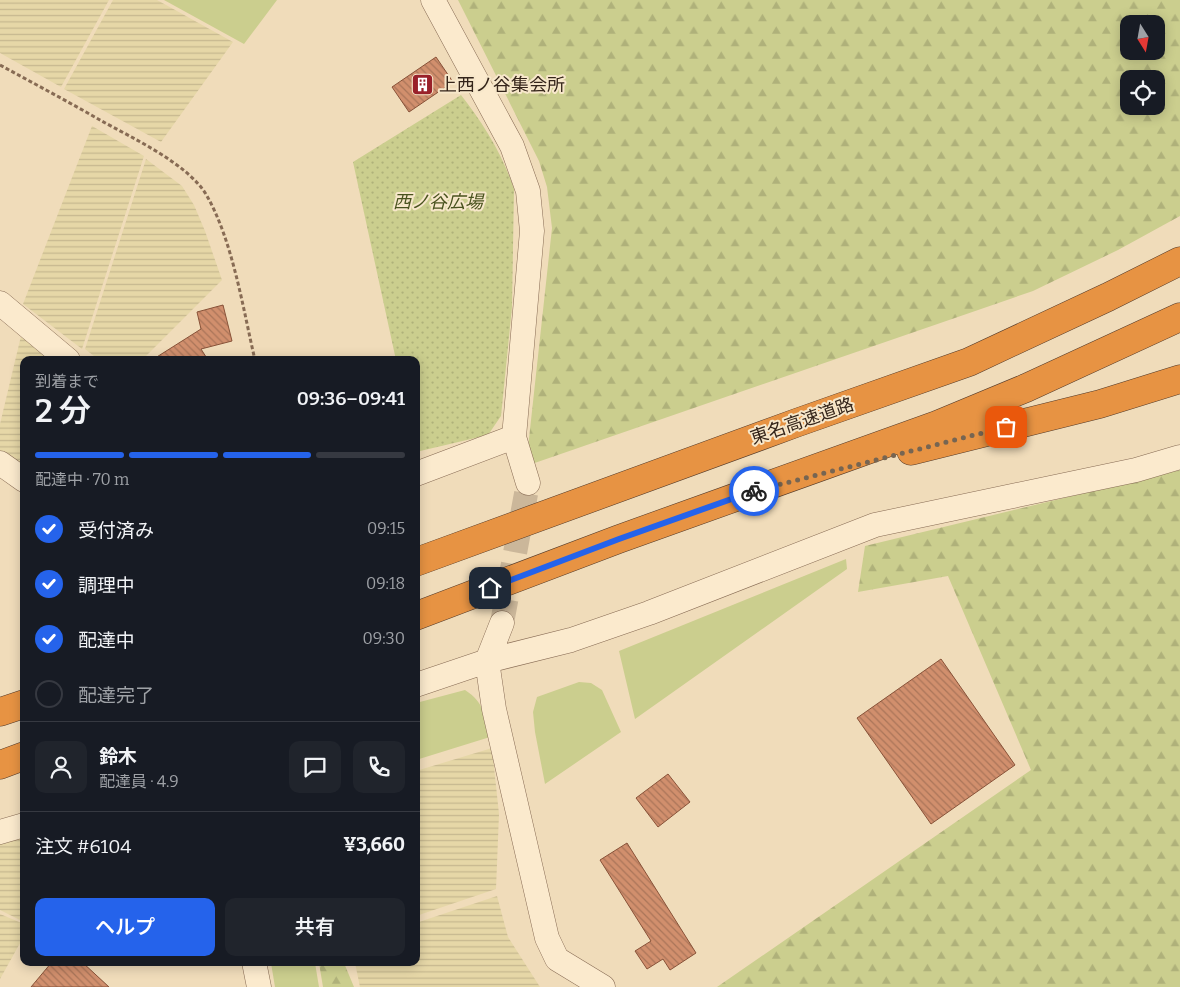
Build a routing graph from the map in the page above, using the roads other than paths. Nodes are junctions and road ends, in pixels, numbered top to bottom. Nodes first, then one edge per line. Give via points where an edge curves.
1 (433, 0) edge
2 (1180, 262) edge
3 (0, 303) edge
4 (1180, 317) edge
5 (63, 356) edge
6 (1180, 379) edge
7 (514, 437) junction
8 (1180, 456) edge
9 (0, 463) edge
10 (420, 472) edge
11 (20, 477) edge
12 (528, 483) tunnel mouth
13 (764, 487) junction
14 (493, 534) junction
15 (420, 548) edge
16 (420, 561) edge
17 (420, 614) edge
18 (502, 623) tunnel mouth
19 (487, 661) junction
20 (420, 684) edge
21 (20, 705) edge
22 (0, 712) edge
23 (20, 757) edge
24 (0, 764) edge
25 (20, 826) edge
26 (0, 832) edge
27 (255, 966) edge
28 (259, 987) edge
29 (603, 987) edge

1 - 7 street via 512,146 528,191 532,231
2 - 14 highway, 東名高速道路 via 969,362
3 - 5 street
4 - 13 highway via 946,422
6 - 13 highway via 1100,404
7 - 10 street
7 - 12 street
8 - 19 street via 1136,470 875,525 649,613 571,640
9 - 11 street
13 - 17 highway
14 - 15 highway
14 - 16 highway, 東名高速道路
18 - 19 street
19 - 20 street
19 - 29 street via 494,709 547,938 558,958
21 - 22 highway
23 - 24 highway
25 - 26 street
27 - 28 street

